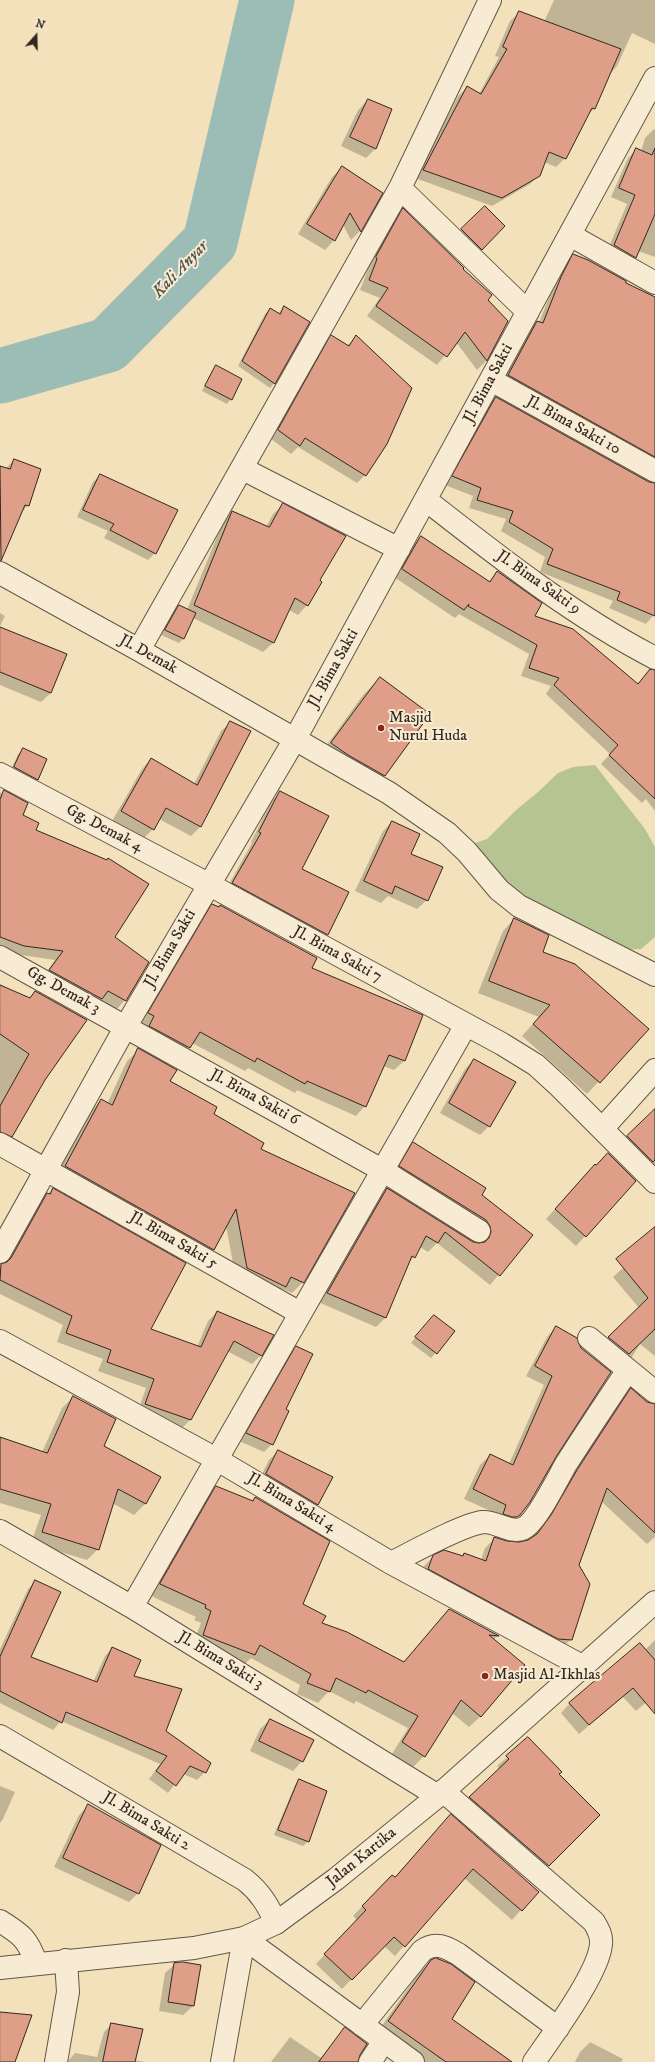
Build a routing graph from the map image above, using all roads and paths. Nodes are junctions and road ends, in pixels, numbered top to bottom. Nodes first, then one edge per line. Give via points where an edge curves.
1 (490, 0) edge
2 (653, 86) edge
3 (400, 188) junction
4 (570, 234) junction
5 (655, 283) edge
6 (528, 312) junction
7 (491, 380) junction
8 (243, 469) junction
9 (655, 471) edge
10 (426, 500) junction
11 (399, 549) junction
12 (0, 573) edge
13 (139, 650) junction
14 (655, 658) edge
15 (295, 739) junction
16 (0, 774) edge
17 (208, 884) junction
18 (0, 956) edge
19 (654, 973) edge
20 (466, 1025) junction
21 (126, 1026) junction
22 (655, 1070) edge
23 (602, 1129) junction
24 (0, 1144) edge
25 (47, 1170) junction
26 (382, 1170) junction
27 (655, 1182) edge
28 (479, 1231) dead end
29 (0, 1252) edge
30 (300, 1313) junction
31 (589, 1338) dead end
32 (0, 1341) edge
33 (628, 1370) junction
34 (655, 1392) edge
35 (216, 1459) junction
36 (0, 1531) edge
37 (391, 1563) junction
38 (655, 1602) edge
39 (132, 1607) junction
40 (582, 1666) junction
41 (0, 1736) edge
42 (440, 1793) junction
43 (0, 1921) edge
44 (276, 1923) junction
45 (244, 1938) junction
46 (66, 1960) junction
47 (36, 1963) junction
48 (0, 1968) edge
49 (362, 2025) junction
50 (558, 2028) junction
51 (384, 2041) junction
52 (56, 2062) edge
53 (222, 2062) edge
54 (370, 2062) edge
55 (414, 2062) edge
56 (534, 2062) edge

1 - 3 street
2 - 4 street, Jl. Bima Sakti
3 - 6 street
3 - 8 street
4 - 5 street
4 - 6 street, Jl. Bima Sakti
6 - 7 street, Jl. Bima Sakti
7 - 9 street, Jl. Bima Sakti 10
7 - 10 street, Jl. Bima Sakti
8 - 11 street
8 - 13 street
10 - 11 street, Jl. Bima Sakti
10 - 14 street, Jl. Bima Sakti 9 via 543,590
11 - 15 street, Jl. Bima Sakti
12 - 13 street, Jl. Demak
13 - 15 street, Jl. Demak
15 - 17 street, Jl. Bima Sakti
15 - 19 street, Jl. Demak via 389,793 447,833 499,890 520,906
16 - 17 street, Gg. Demak 4
17 - 20 street, Jl. Bima Sakti 7
17 - 21 street, Jl. Bima Sakti
18 - 21 street, Gg. Demak 3
20 - 23 street, Jl. Bima Sakti 7 via 536,1065
20 - 26 street
21 - 25 street, Jl. Bima Sakti
21 - 26 street, Jl. Bima Sakti 6
22 - 23 street
23 - 27 street, Jl. Bima Sakti 7
24 - 25 street, Jl. Bima Sakti 5
25 - 29 street, Jl. Bima Sakti
25 - 30 street, Jl. Bima Sakti 5
26 - 28 street, Jl. Bima Sakti 6
26 - 30 street
30 - 35 street
31 - 33 street
32 - 35 street, Jl. Bima Sakti 4
33 - 34 street
33 - 37 street via 526,1527 516,1530 491,1522 482,1522
35 - 37 street, Jl. Bima Sakti 4
35 - 39 street
36 - 39 street, Jl. Bima Sakti 3
37 - 40 street, Jl. Bima Sakti 4
38 - 40 street, Jalan Kartika
39 - 42 street, Jl. Bima Sakti 3
40 - 42 street, Jalan Kartika
41 - 44 street, Jl. Bima Sakti 2 via 245,1880 266,1902
42 - 44 street, Jalan Kartika via 336,1880
42 - 50 street, Jl. Bima Sakti 3 via 594,1922 600,1931 601,1945 595,1964
43 - 47 street via 18,1932 30,1946
44 - 45 street, Jalan Kartika
45 - 46 street, Jalan Kartika via 194,1948
45 - 49 street
45 - 53 street
46 - 47 street, Jalan Kartika
46 - 52 street via 68,1992
47 - 48 street, Jalan Kartika
49 - 50 street via 422,1951 426,1947 437,1945 458,1954
49 - 51 street
50 - 56 street, Jl. Bima Sakti 3
51 - 54 street
51 - 55 street

